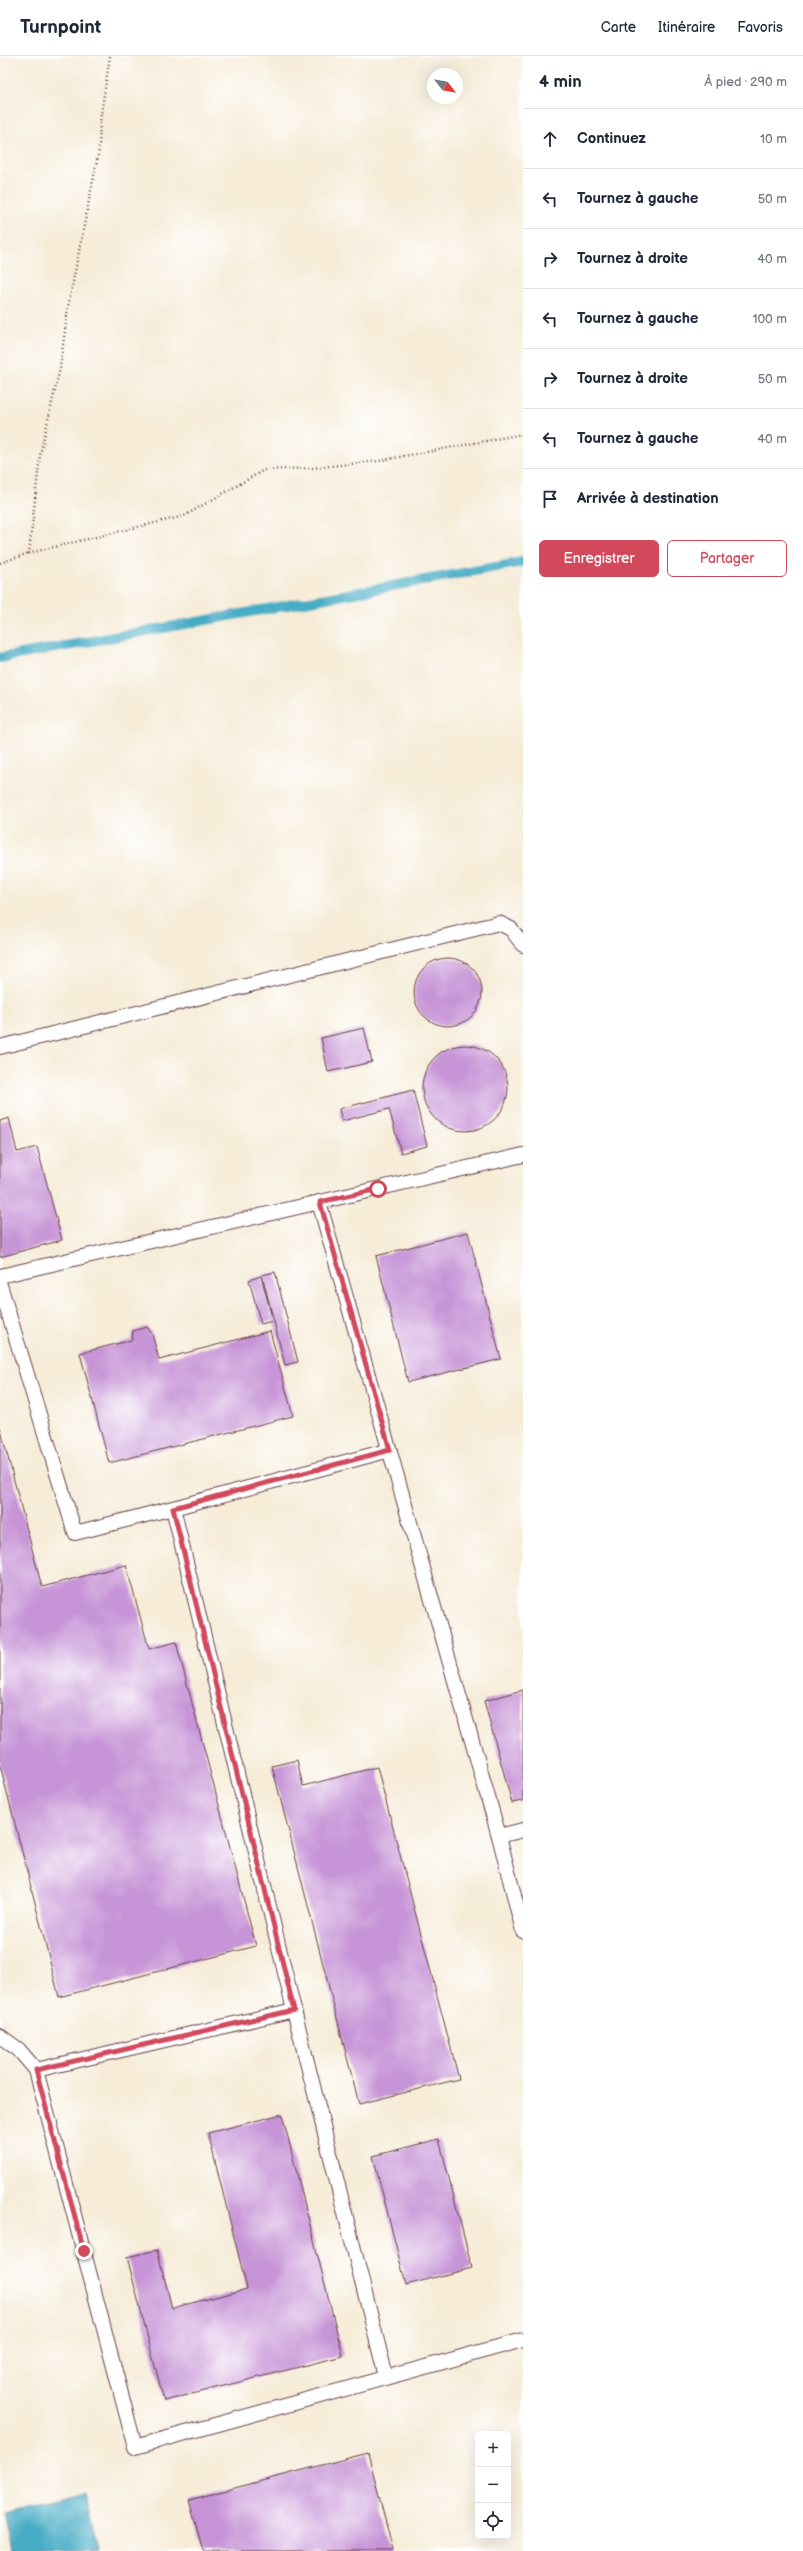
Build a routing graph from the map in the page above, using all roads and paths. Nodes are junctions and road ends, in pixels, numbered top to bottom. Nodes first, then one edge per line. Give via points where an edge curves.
1 (110, 56) edge
2 (523, 434) edge
3 (29, 552) junction
4 (0, 563) edge
5 (523, 945) edge
6 (0, 1046) edge
7 (523, 1155) edge
8 (320, 1202) junction
9 (0, 1276) edge
10 (0, 1285) edge
11 (390, 1450) junction
12 (173, 1508) junction
13 (523, 1830) edge
14 (499, 1836) junction
15 (523, 1931) edge
16 (294, 2010) junction
17 (0, 2036) edge
18 (36, 2070) junction
19 (523, 2340) edge
20 (386, 2377) junction

1 - 3 path via 100,120 99,150 68,307 60,368 40,455
2 - 3 path via 378,461 264,470 184,516
3 - 4 path
5 - 6 lane via 511,929 499,923
7 - 8 lane
8 - 9 lane
8 - 11 lane
10 - 12 lane via 75,1533
11 - 12 lane
11 - 14 lane
12 - 16 lane
13 - 14 lane
14 - 15 lane
16 - 18 lane
16 - 20 lane
17 - 18 lane via 19,2050
18 - 20 lane via 135,2447
19 - 20 lane

